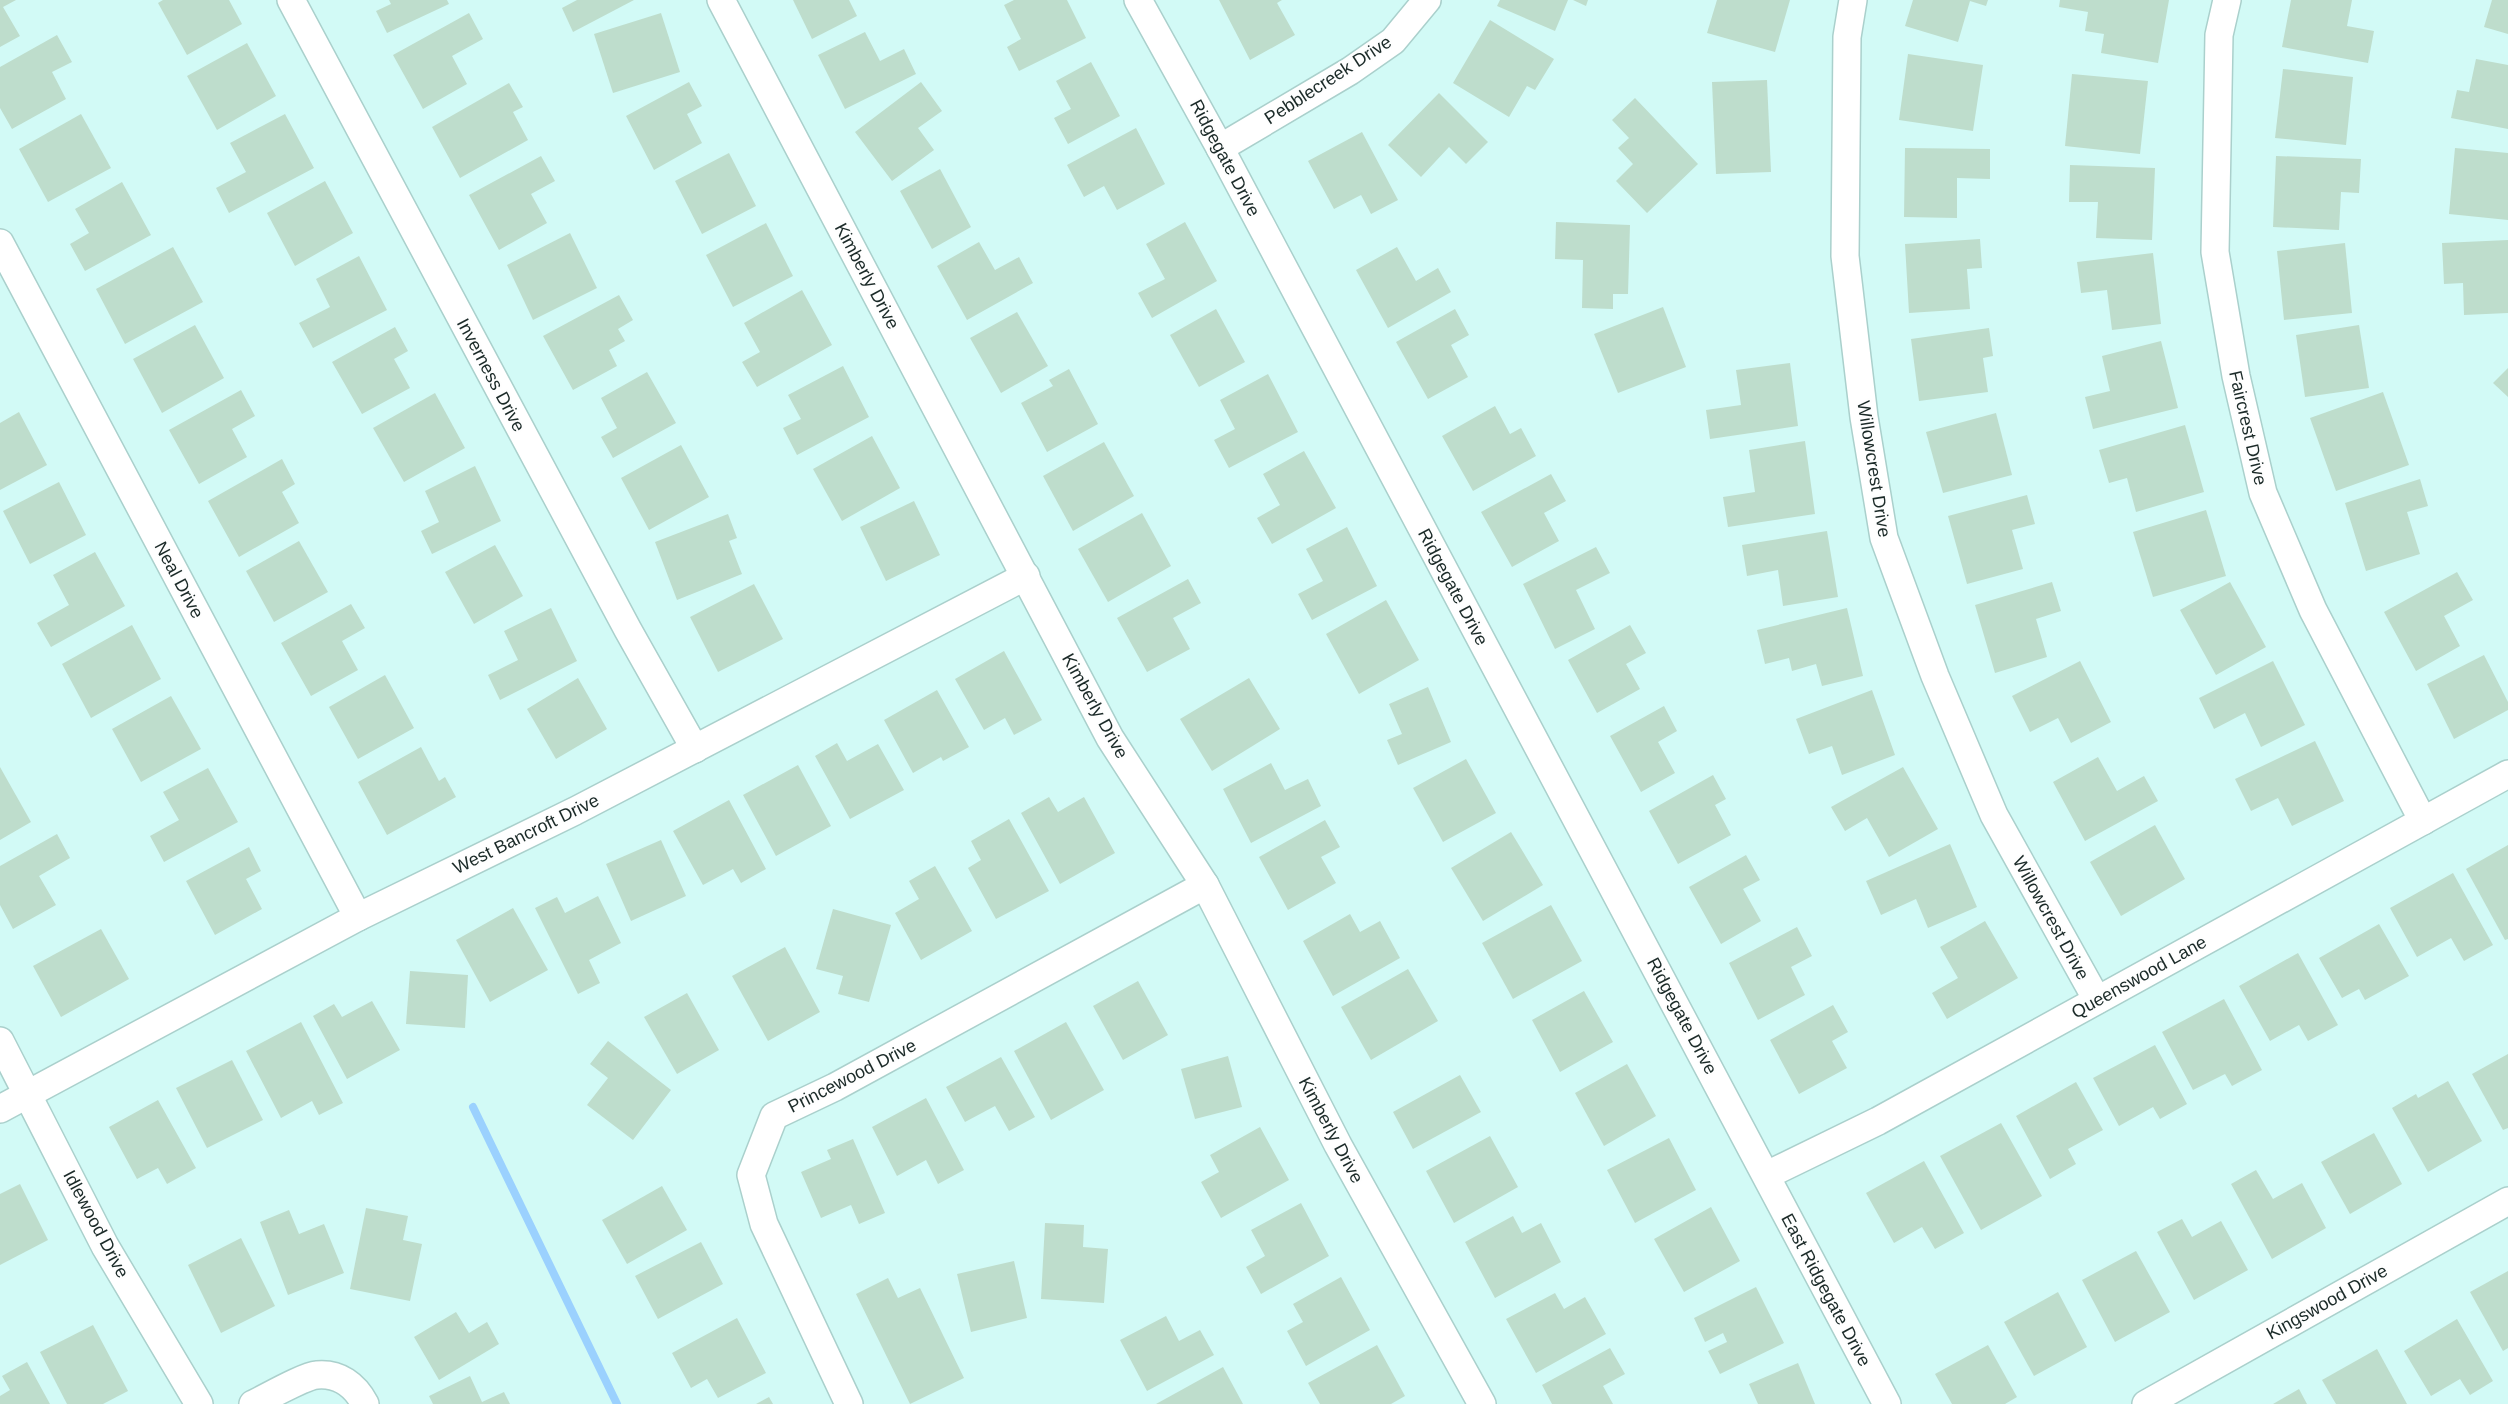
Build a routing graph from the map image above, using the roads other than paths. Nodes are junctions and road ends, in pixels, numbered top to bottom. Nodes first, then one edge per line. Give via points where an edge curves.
1 (291, 0) edge
2 (721, 0) edge
3 (1138, 0) edge
4 (1427, 0) edge
5 (1854, 0) edge
6 (2228, 0) edge
7 (1220, 148) junction
8 (0, 243) edge
9 (1026, 576) junction
10 (694, 749) junction
11 (2508, 774) edge
12 (2423, 821) junction
13 (1205, 885) junction
14 (358, 917) junction
15 (2097, 1000) junction
16 (0, 1041) edge
17 (27, 1094) junction
18 (0, 1109) edge
19 (1767, 1175) junction
20 (2508, 1201) edge
21 (361, 1397) edge
22 (199, 1404) edge
23 (253, 1404) edge
24 (849, 1404) edge
25 (1482, 1404) edge
26 (1887, 1404) edge
27 (2146, 1404) edge

1 - 10 street, Inverness Drive
2 - 9 street, Kimberly Drive
3 - 7 street, Ridgegate Drive
4 - 7 street, Pebblecreek Drive via 1393,41
5 - 15 street, Willowcrest Drive via 1846,37 1845,255 1864,417 1884,538 1935,676 1994,815
6 - 12 street, Faircrest Drive via 2219,35 2216,252 2235,376 2260,483 2313,610
7 - 19 street, Ridgegate Drive
8 - 14 street, Neal Drive
9 - 10 street, West Bancroft Drive
9 - 13 street, Kimberly Drive via 1110,738
10 - 14 street, West Bancroft Drive
11 - 12 street, Queenswood Lane
12 - 15 street, Queenswood Lane
13 - 24 street, Princewood Drive via 774,1116 751,1175 764,1224
13 - 25 street, Kimberly Drive via 1338,1145
14 - 17 street, West Bancroft Drive
15 - 19 street, Queenswood Lane via 1878,1121
16 - 17 street, Idlewood Drive
17 - 18 street, West Bancroft Drive
17 - 22 street, Idlewood Drive via 105,1246
19 - 26 street, East Ridgegate Drive
20 - 27 street, Kingswood Drive
21 - 23 street via 342,1379 315,1375

